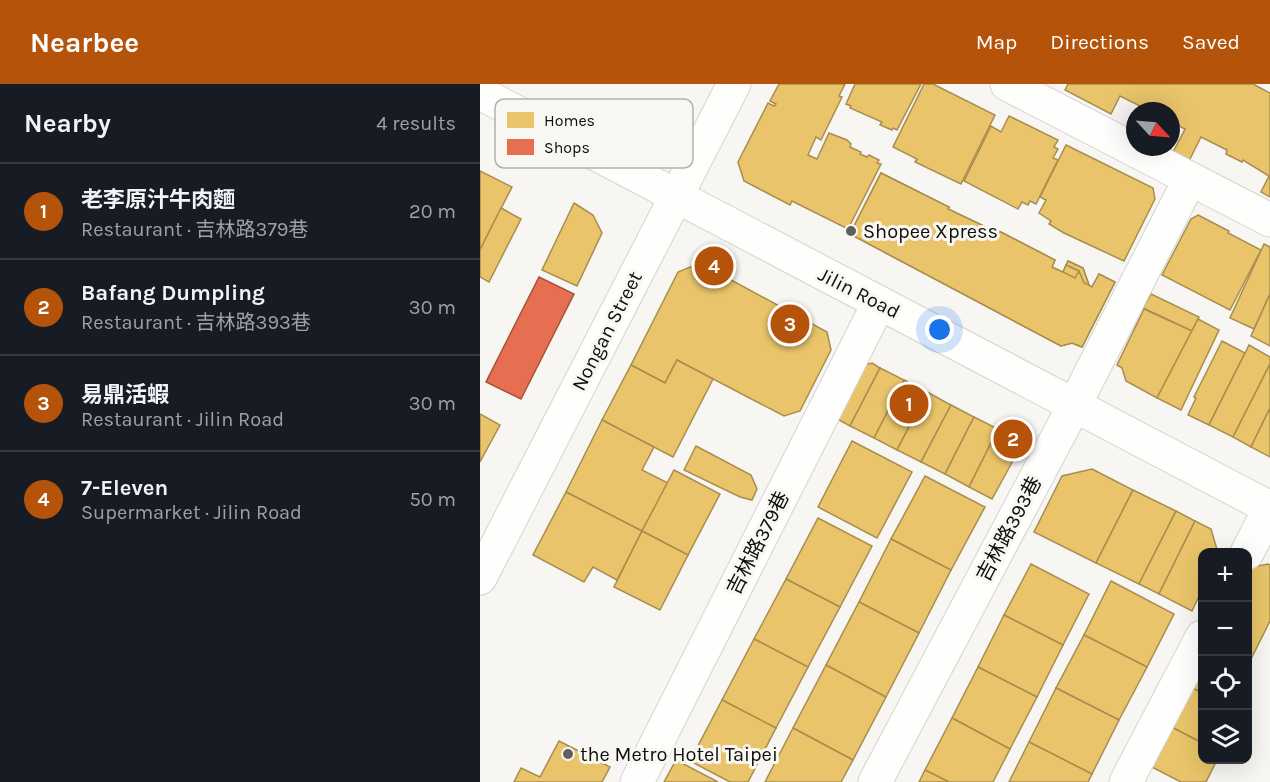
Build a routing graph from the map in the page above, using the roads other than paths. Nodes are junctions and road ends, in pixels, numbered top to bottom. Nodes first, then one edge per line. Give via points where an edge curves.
1 (734, 84) edge
2 (1007, 84) edge
3 (480, 93) edge
4 (495, 101) edge
5 (693, 165) edge
6 (620, 168) edge
7 (691, 168) edge
8 (1190, 179) junction
9 (676, 198) junction
10 (1270, 220) edge
11 (879, 303) junction
12 (1074, 406) junction
13 (1270, 508) edge
14 (1249, 548) edge
15 (480, 578) edge
16 (1198, 646) edge
17 (637, 782) edge
18 (875, 782) edge
19 (1126, 782) edge

1 - 5 street, Nongan Street
2 - 8 street
3 - 4 street, Jilin Road
6 - 9 street, Jilin Road
7 - 9 street, Nongan Street
8 - 10 street
8 - 12 street, 吉林路393巷
9 - 11 street, Jilin Road
9 - 15 street, Nongan Street
11 - 12 street, Jilin Road
11 - 17 street, 吉林路379巷
12 - 13 street, Jilin Road
12 - 18 street, 吉林路393巷
13 - 14 street
16 - 19 street

